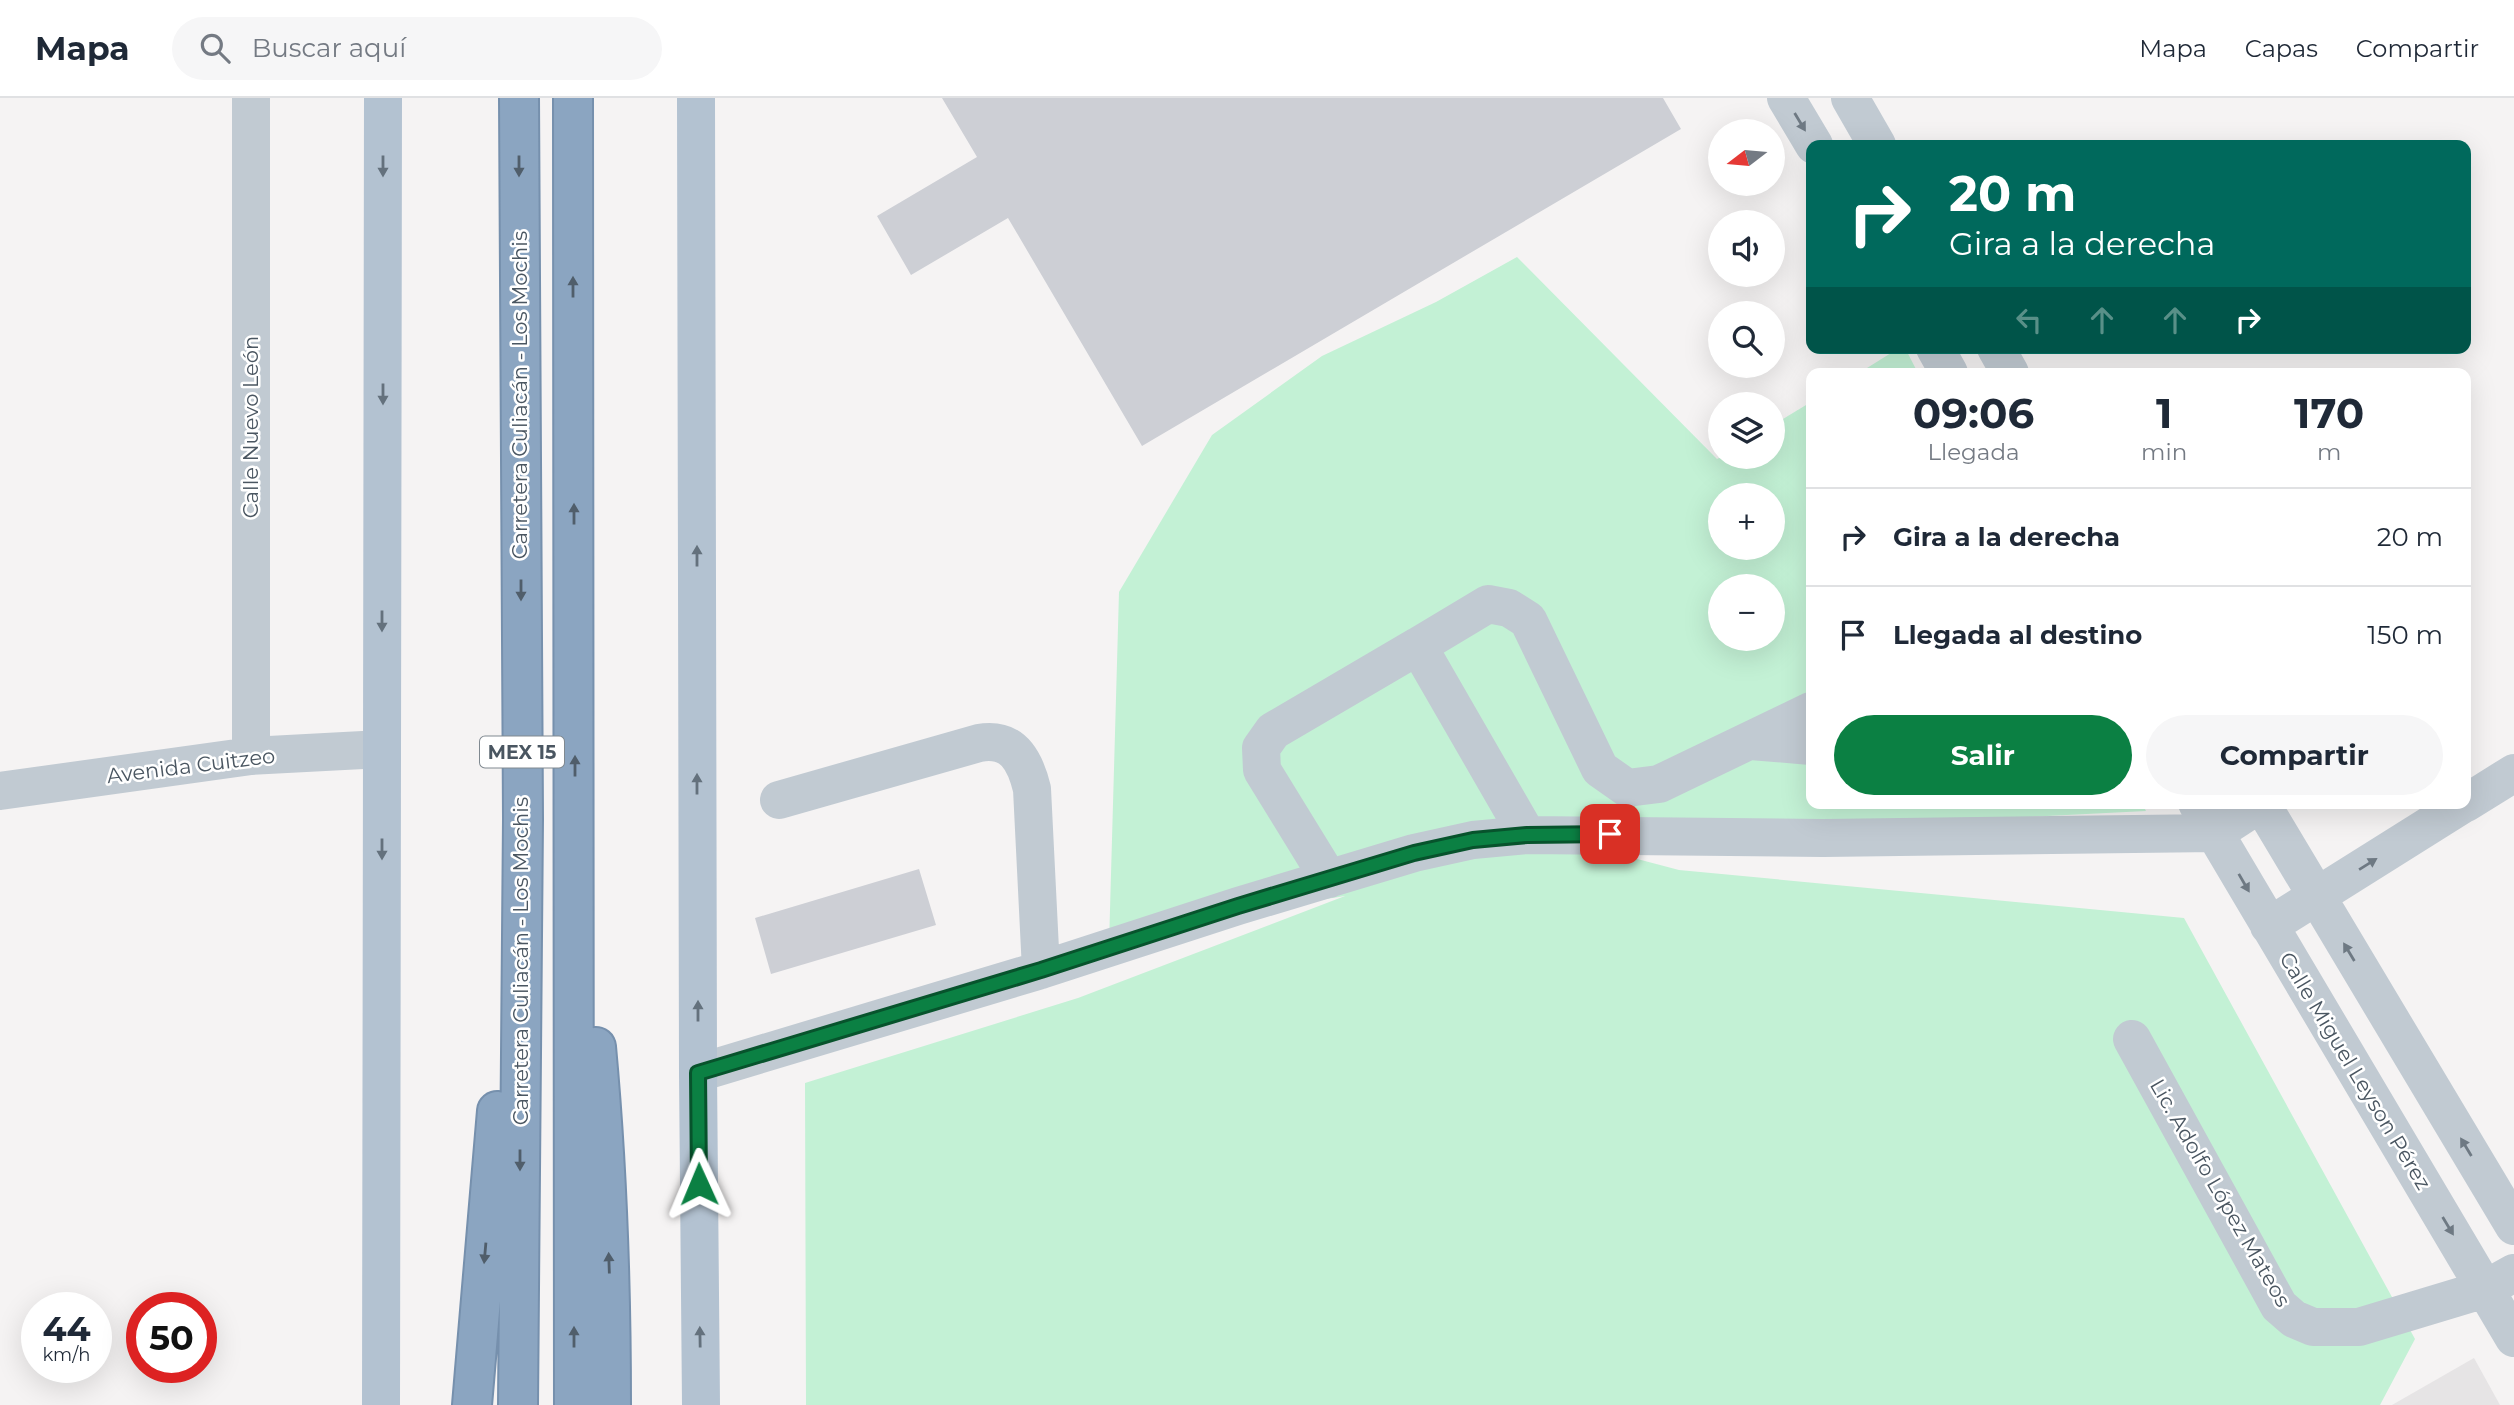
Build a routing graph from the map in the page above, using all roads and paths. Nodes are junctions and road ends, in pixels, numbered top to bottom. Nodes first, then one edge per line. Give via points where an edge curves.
1 (251, 98) edge
2 (383, 98) edge
3 (519, 98) edge
4 (573, 98) edge
5 (696, 98) edge
6 (1786, 98) edge
7 (1850, 98) edge
8 (1811, 140) edge
9 (1874, 140) edge
10 (1418, 646) junction
11 (1806, 713) edge
12 (1749, 741) junction
13 (1806, 746) edge
14 (382, 749) junction
15 (251, 756) junction
16 (2514, 773) edge
17 (0, 791) edge
18 (2471, 799) edge
19 (779, 800) dead end
20 (2239, 809) edge
21 (2265, 809) edge
22 (2455, 809) edge
23 (575, 811) junction
24 (2206, 818) edge
25 (523, 819) junction
26 (1527, 835) junction
27 (1329, 879) junction
28 (2316, 897) junction
29 (2269, 926) junction
30 (1041, 970) junction
31 (2132, 1039) dead end
32 (698, 1073) junction
33 (2514, 1226) edge
34 (2500, 1281) edge
35 (2514, 1338) edge
36 (381, 1405) edge
37 (472, 1405) edge
38 (518, 1405) edge
39 (574, 1405) edge
40 (611, 1405) edge
41 (701, 1405) edge

1 - 15 street, Calle Nuevo León
2 -> 14 main road
3 -> 25 highway, Carretera Culiacán - Los Mochis / MEX 15
23 -> 4 highway, MEX 15
32 -> 5 main road
6 -> 8 street
7 - 9 street
10 - 12 street via 1488,604 1509,608 1528,620 1600,769 1627,788 1659,784
10 - 26 street
10 - 27 street via 1273,731 1261,748 1262,770
11 - 12 street
12 - 13 street
14 - 15 street, Avenida Cuitzeo
14 -> 36 main road
15 - 17 street, Avenida Cuitzeo
16 - 18 street
19 - 30 street via 979,743 1004,743 1028,772 1032,789
20 - 24 street
21 - 28 street
28 -> 22 street
39 -> 23 highway, MEX 15
40 -> 23 highway via 604,1128
24 - 26 street via 1823,838
24 -> 29 street, Calle Miguel Leyson Pérez
25 -> 37 highway
25 -> 38 highway, Carretera Culiacán - Los Mochis / MEX 15
26 - 27 street via 1449,845
27 - 30 street
28 - 29 street
33 -> 28 street
29 -> 34 street, Calle Miguel Leyson Pérez
30 - 32 street
31 - 34 street, Lic. Adolfo López Mateos via 2279,1306 2294,1319 2313,1327 2360,1327
41 -> 32 main road
34 - 35 street, Calle Miguel Leyson Pérez

